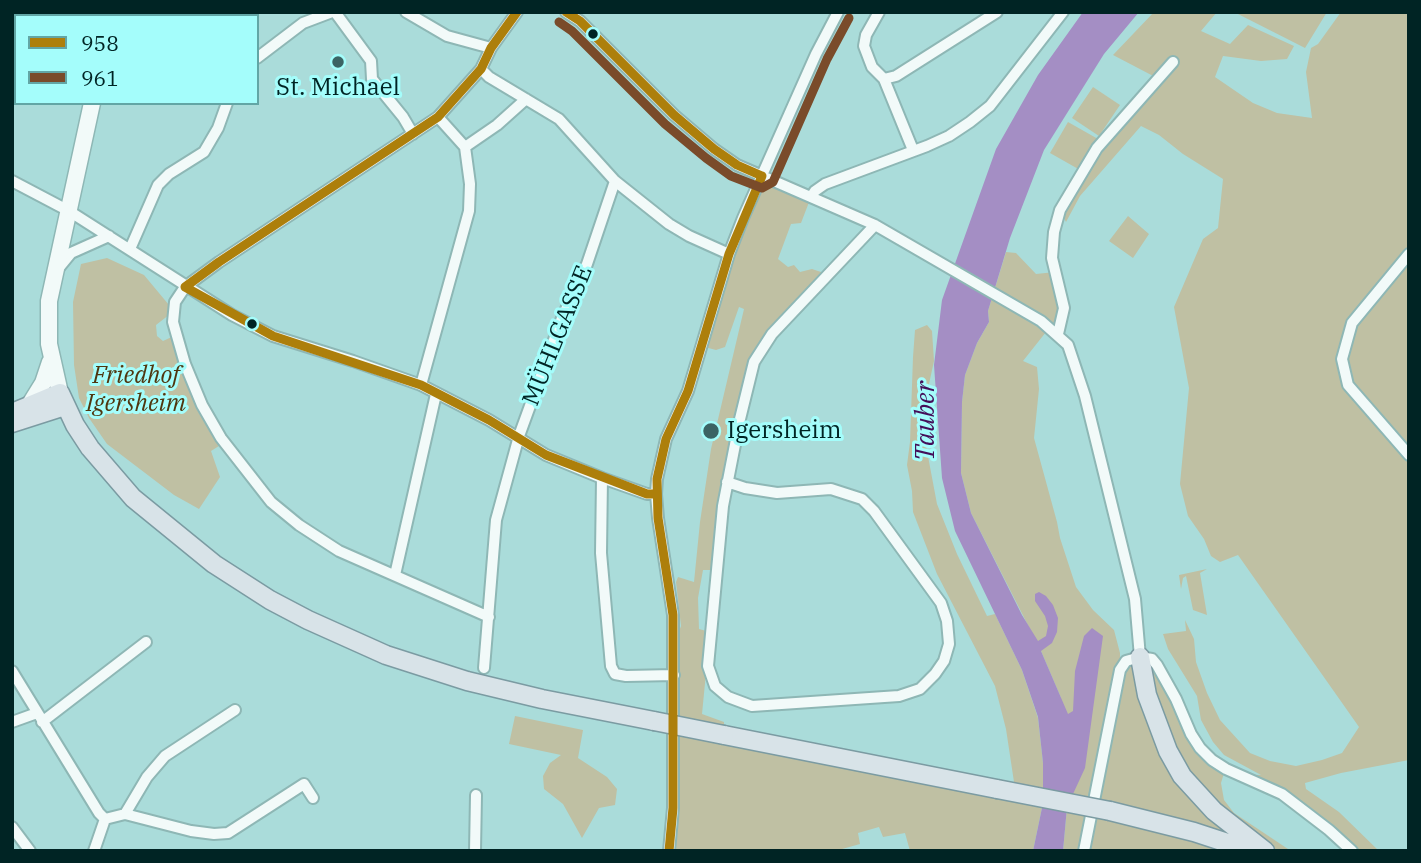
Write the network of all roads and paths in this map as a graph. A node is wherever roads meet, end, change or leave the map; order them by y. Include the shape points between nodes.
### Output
1 (294, 12) edge
2 (334, 12) edge
3 (406, 12) edge
4 (517, 12) edge
5 (566, 12) edge
6 (838, 12) edge
7 (879, 12) edge
8 (997, 12) edge
9 (1063, 12) edge
10 (303, 23) junction
11 (491, 48) junction
12 (259, 56) edge
13 (1173, 62) dead end
14 (481, 69) junction
15 (884, 79) junction
16 (526, 99) junction
17 (92, 105) edge
18 (227, 105) edge
19 (438, 117) junction
20 (413, 134) junction
21 (465, 147) junction
22 (913, 150) junction
23 (762, 176) junction
24 (12, 181) edge
25 (615, 181) junction
26 (811, 197) junction
27 (69, 211) junction
28 (874, 225) junction
29 (109, 236) junction
30 (130, 248) junction
31 (729, 254) junction
32 (1409, 254) edge
33 (52, 276) junction
34 (185, 287) junction
35 (1058, 334) junction
36 (51, 359) junction
37 (421, 386) junction
38 (436, 394) junction
39 (63, 400) junction
40 (30, 404) junction
41 (12, 413) edge
42 (12, 423) edge
43 (519, 436) junction
44 (1409, 455) edge
45 (601, 478) junction
46 (727, 482) junction
47 (656, 494) junction
48 (395, 575) junction
49 (489, 617) junction
50 (146, 642) dead end
51 (1139, 657) junction
52 (484, 668) dead end
53 (12, 671) edge
54 (674, 675) junction
55 (235, 710) dead end
56 (39, 718) junction
57 (12, 722) edge
58 (477, 795) dead end
59 (313, 797) dead end
60 (125, 814) junction
61 (105, 819) junction
62 (12, 827) edge
63 (30, 851) edge
64 (94, 851) edge
65 (475, 851) edge
66 (669, 851) edge
67 (1084, 851) edge
68 (1252, 851) edge
69 (1265, 851) edge
70 (1352, 851) edge

1 - 10 street
2 - 10 street
2 - 20 street via 372,61 372,79
3 - 11 street via 447,36
4 - 11 street
5 - 23 street via 714,149
6 - 23 street
7 - 15 street via 864,46 872,67
8 - 15 street via 896,76
9 - 22 street via 990,106 949,136
10 - 12 street
11 - 14 street
13 - 35 street via 1097,148 1060,210 1052,258 1064,307
14 - 16 street
14 - 19 street
15 - 22 street
16 - 21 street
16 - 25 street via 559,118
17 - 27 main road
18 - 30 street via 204,152 158,185
19 - 20 street
19 - 21 street
20 - 34 street
21 - 37 street via 469,211
22 - 26 street via 829,181
23 - 26 street
23 - 31 street
24 - 27 street
25 - 31 street via 669,224
25 - 43 street, MÜHLGASSE
26 - 28 street
27 - 29 street
27 - 33 main road
28 - 35 street
28 - 46 street via 761,348 749,379
29 - 30 street
29 - 33 street via 71,253
30 - 34 street
31 - 47 street via 688,391 666,439
32 - 44 street via 1352,323 1342,359 1348,385
33 - 36 main road
34 - 37 street via 273,336
34 - 48 street via 175,302 173,322 185,364 202,405 239,463 271,502 299,525 339,551
35 - 51 street via 1074,359 1107,480 1135,599
36 - 39 main road
36 - 40 main road
37 - 38 street
38 - 43 street
38 - 48 street
39 - 40 main road
39 - 42 main road
39 - 68 main road, bridge via 109,472 183,541 270,600 396,658 490,688 1110,811
40 - 41 main road
43 - 45 street via 547,455
43 - 49 street, MÜHLGASSE via 496,520
45 - 47 street
45 - 54 street via 601,553 611,666 615,674 626,676
46 - 46 street via 708,654 715,685 728,697 752,706 899,696 920,689 935,674 949,644 941,603 862,499 831,489 778,493
47 - 54 street via 673,615
48 - 49 street
49 - 52 street, MÜHLGASSE
50 - 56 street
51 - 67 street via 1126,661 1120,670
51 - 69 main road via 1147,695 1182,776 1214,811
51 - 70 street via 1157,665 1191,734 1212,760 1282,794
53 - 56 street
54 - 66 street
55 - 60 street via 165,756
56 - 57 street
56 - 61 street
58 - 65 street
59 - 60 street via 304,783 228,833 191,831
60 - 61 street
61 - 64 street
62 - 63 street

